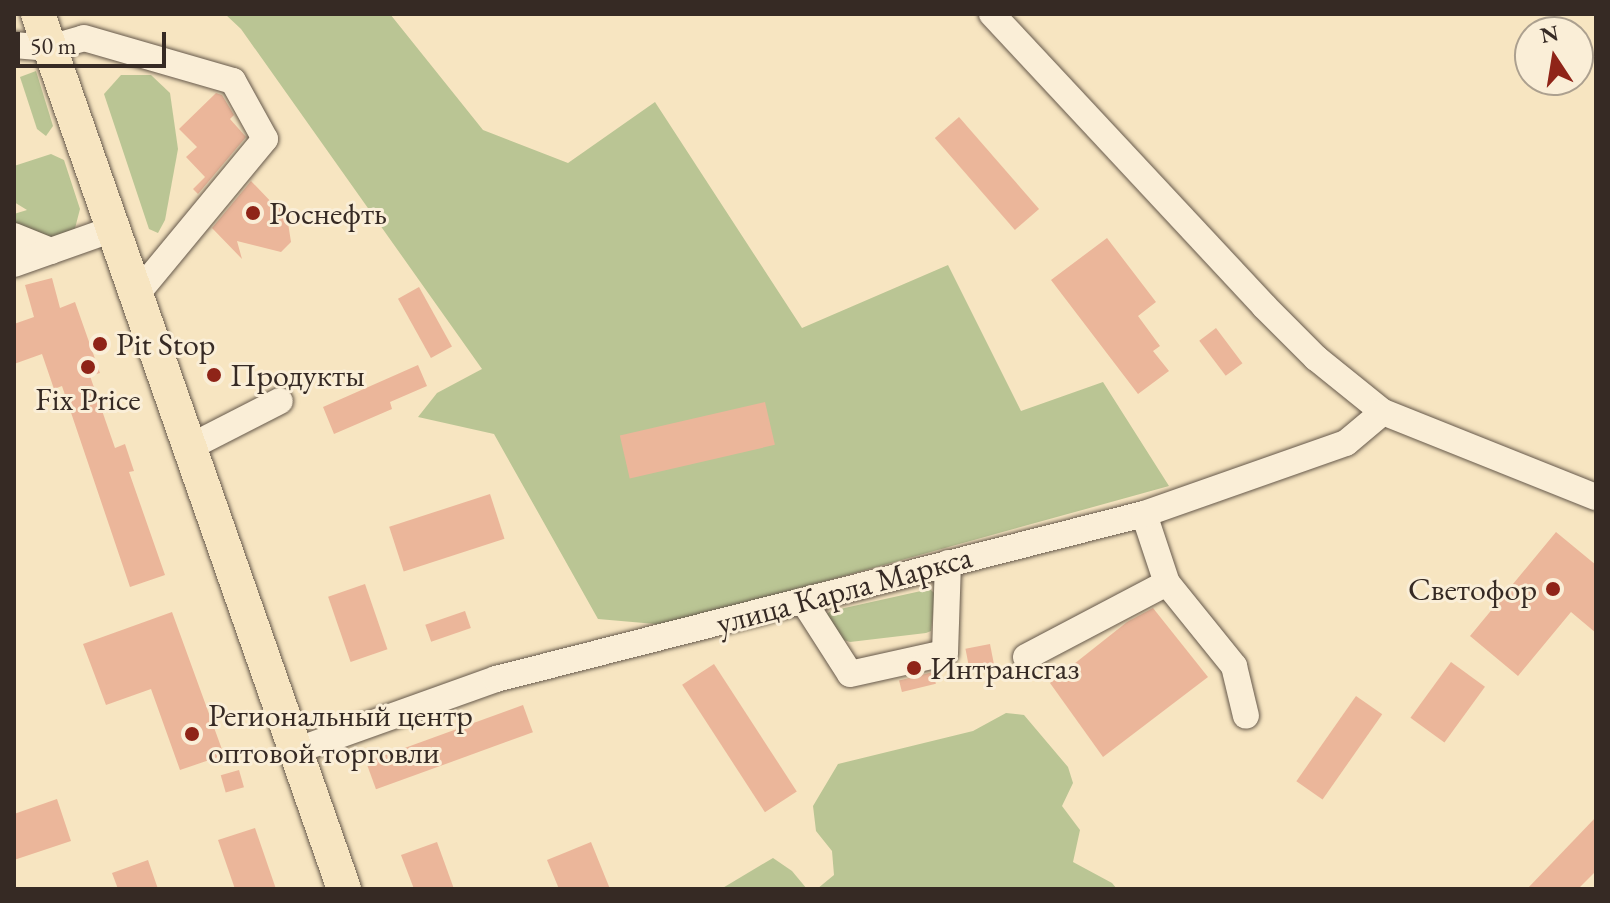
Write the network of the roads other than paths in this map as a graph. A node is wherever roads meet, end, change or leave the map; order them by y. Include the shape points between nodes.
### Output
1 (992, 14) edge
2 (43, 25) edge
3 (14, 45) edge
4 (113, 229) junction
5 (14, 236) edge
6 (51, 251) junction
7 (14, 264) edge
8 (135, 296) junction
9 (280, 401) dead end
10 (1383, 412) junction
11 (188, 448) junction
12 (1596, 497) edge
13 (1144, 514) junction
14 (948, 563) junction
15 (1167, 583) junction
16 (804, 602) junction
17 (1026, 657) dead end
18 (1246, 716) dead end
19 (295, 751) junction
20 (344, 889) edge

1 - 10 street via 1264,306 1316,358
2 - 3 street
2 - 4 main road
2 - 8 street via 233,81 265,139
4 - 6 street
4 - 8 main road
5 - 6 street
6 - 7 street
8 - 11 main road
9 - 11 street
10 - 12 street
10 - 13 street, улица Карла Маркса via 1346,443
11 - 19 main road
13 - 14 street, улица Карла Маркса
13 - 15 street
14 - 16 street, улица Карла Маркса
14 - 16 street via 945,653 850,674
15 - 17 street
15 - 18 street via 1234,666
16 - 19 street, улица Карла Маркса via 496,679
19 - 20 main road

